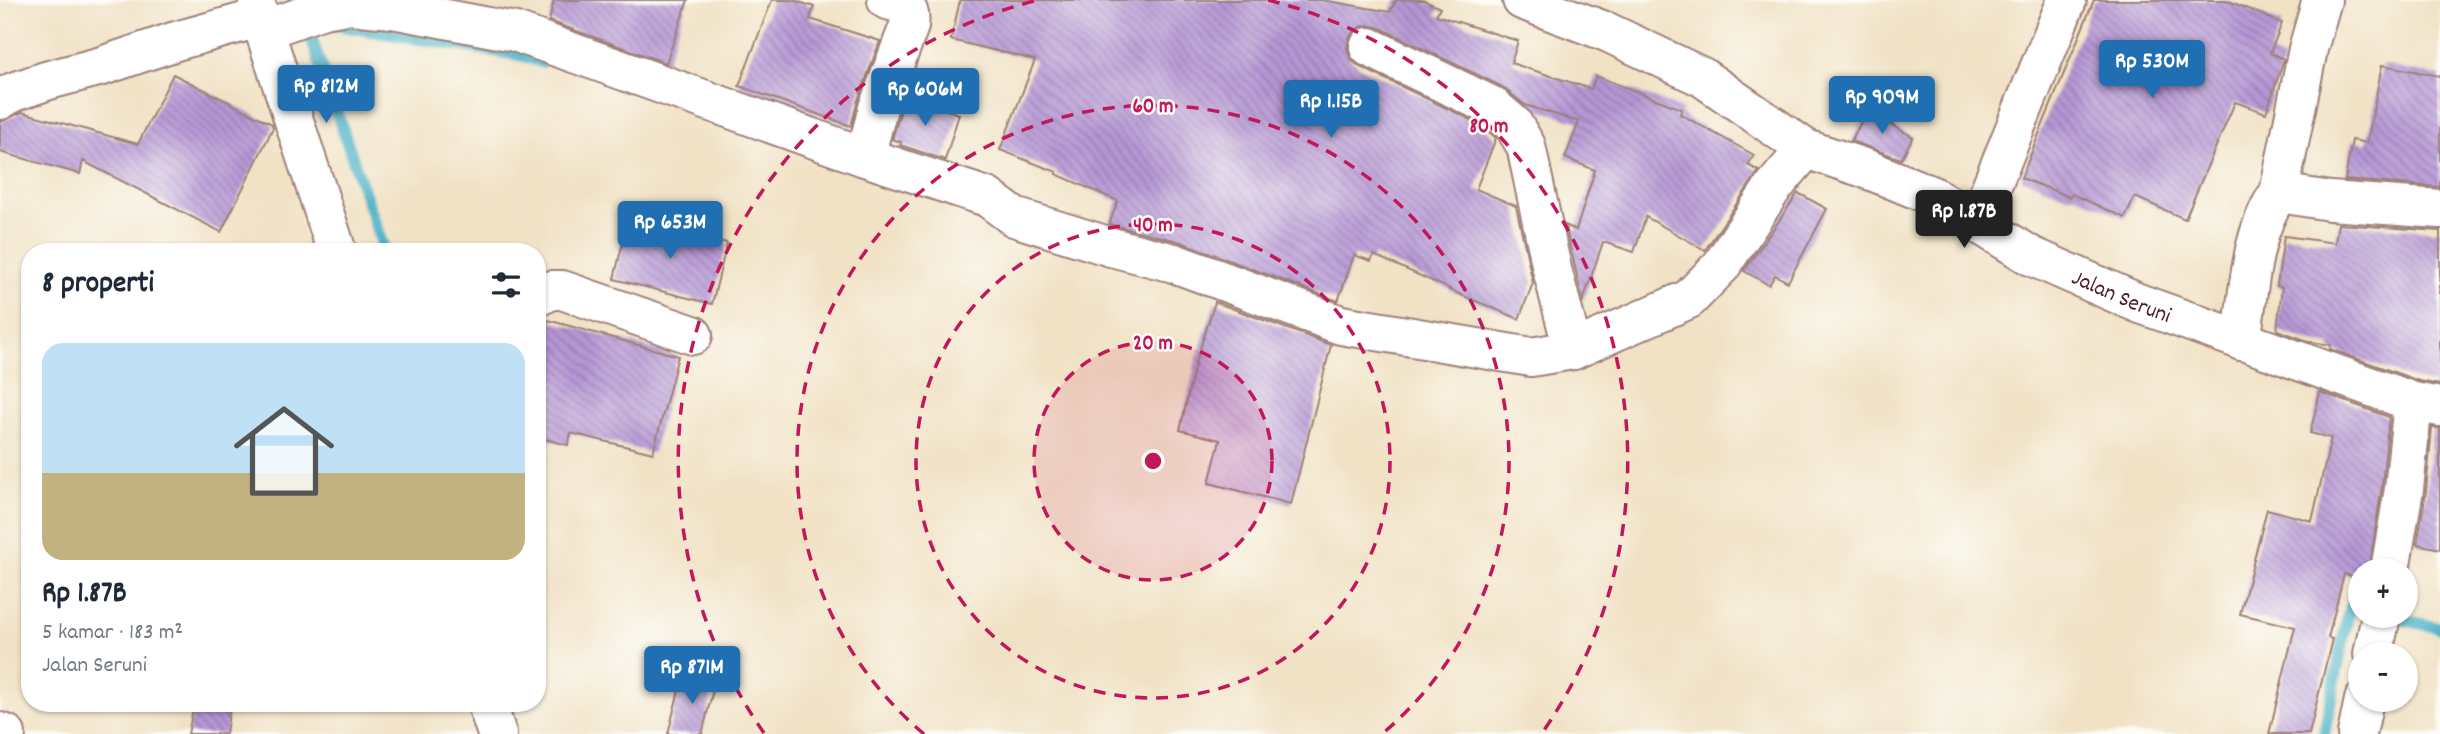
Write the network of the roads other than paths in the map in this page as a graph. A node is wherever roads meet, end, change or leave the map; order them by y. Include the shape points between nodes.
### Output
1 (887, 0) edge
2 (1522, 0) edge
3 (2067, 0) edge
4 (2322, 0) edge
5 (259, 16) edge
6 (1369, 47) dead end
7 (0, 100) edge
8 (1806, 149) junction
9 (865, 157) junction
10 (2279, 193) junction
11 (2440, 209) edge
12 (1977, 222) junction
13 (334, 243) edge
14 (546, 293) edge
15 (693, 335) dead end
16 (2241, 341) junction
17 (1573, 350) junction
18 (2426, 405) edge
19 (2392, 558) edge
20 (490, 712) edge
21 (2362, 712) edge
22 (0, 732) edge
23 (6, 734) edge
24 (497, 734) edge
25 (2357, 734) edge

1 - 9 street via 904,4 911,16
2 - 8 street, Jalan Seruni via 1702,76
3 - 12 street
4 - 10 street
5 - 7 street via 37,84
5 - 9 street via 347,5 515,32
5 - 13 street
6 - 17 street via 1492,106 1513,124 1526,146
8 - 12 street, Jalan Seruni via 1935,197
8 - 17 street via 1772,189 1721,266 1689,299
9 - 17 street via 987,197 1014,217 1174,263 1341,325 1531,357
10 - 11 street
10 - 16 street via 2260,229
12 - 16 street, Jalan Seruni via 2031,256
14 - 15 street via 562,289
16 - 18 street, Jalan Seruni
18 - 19 street
20 - 24 street
21 - 25 street
22 - 23 street

